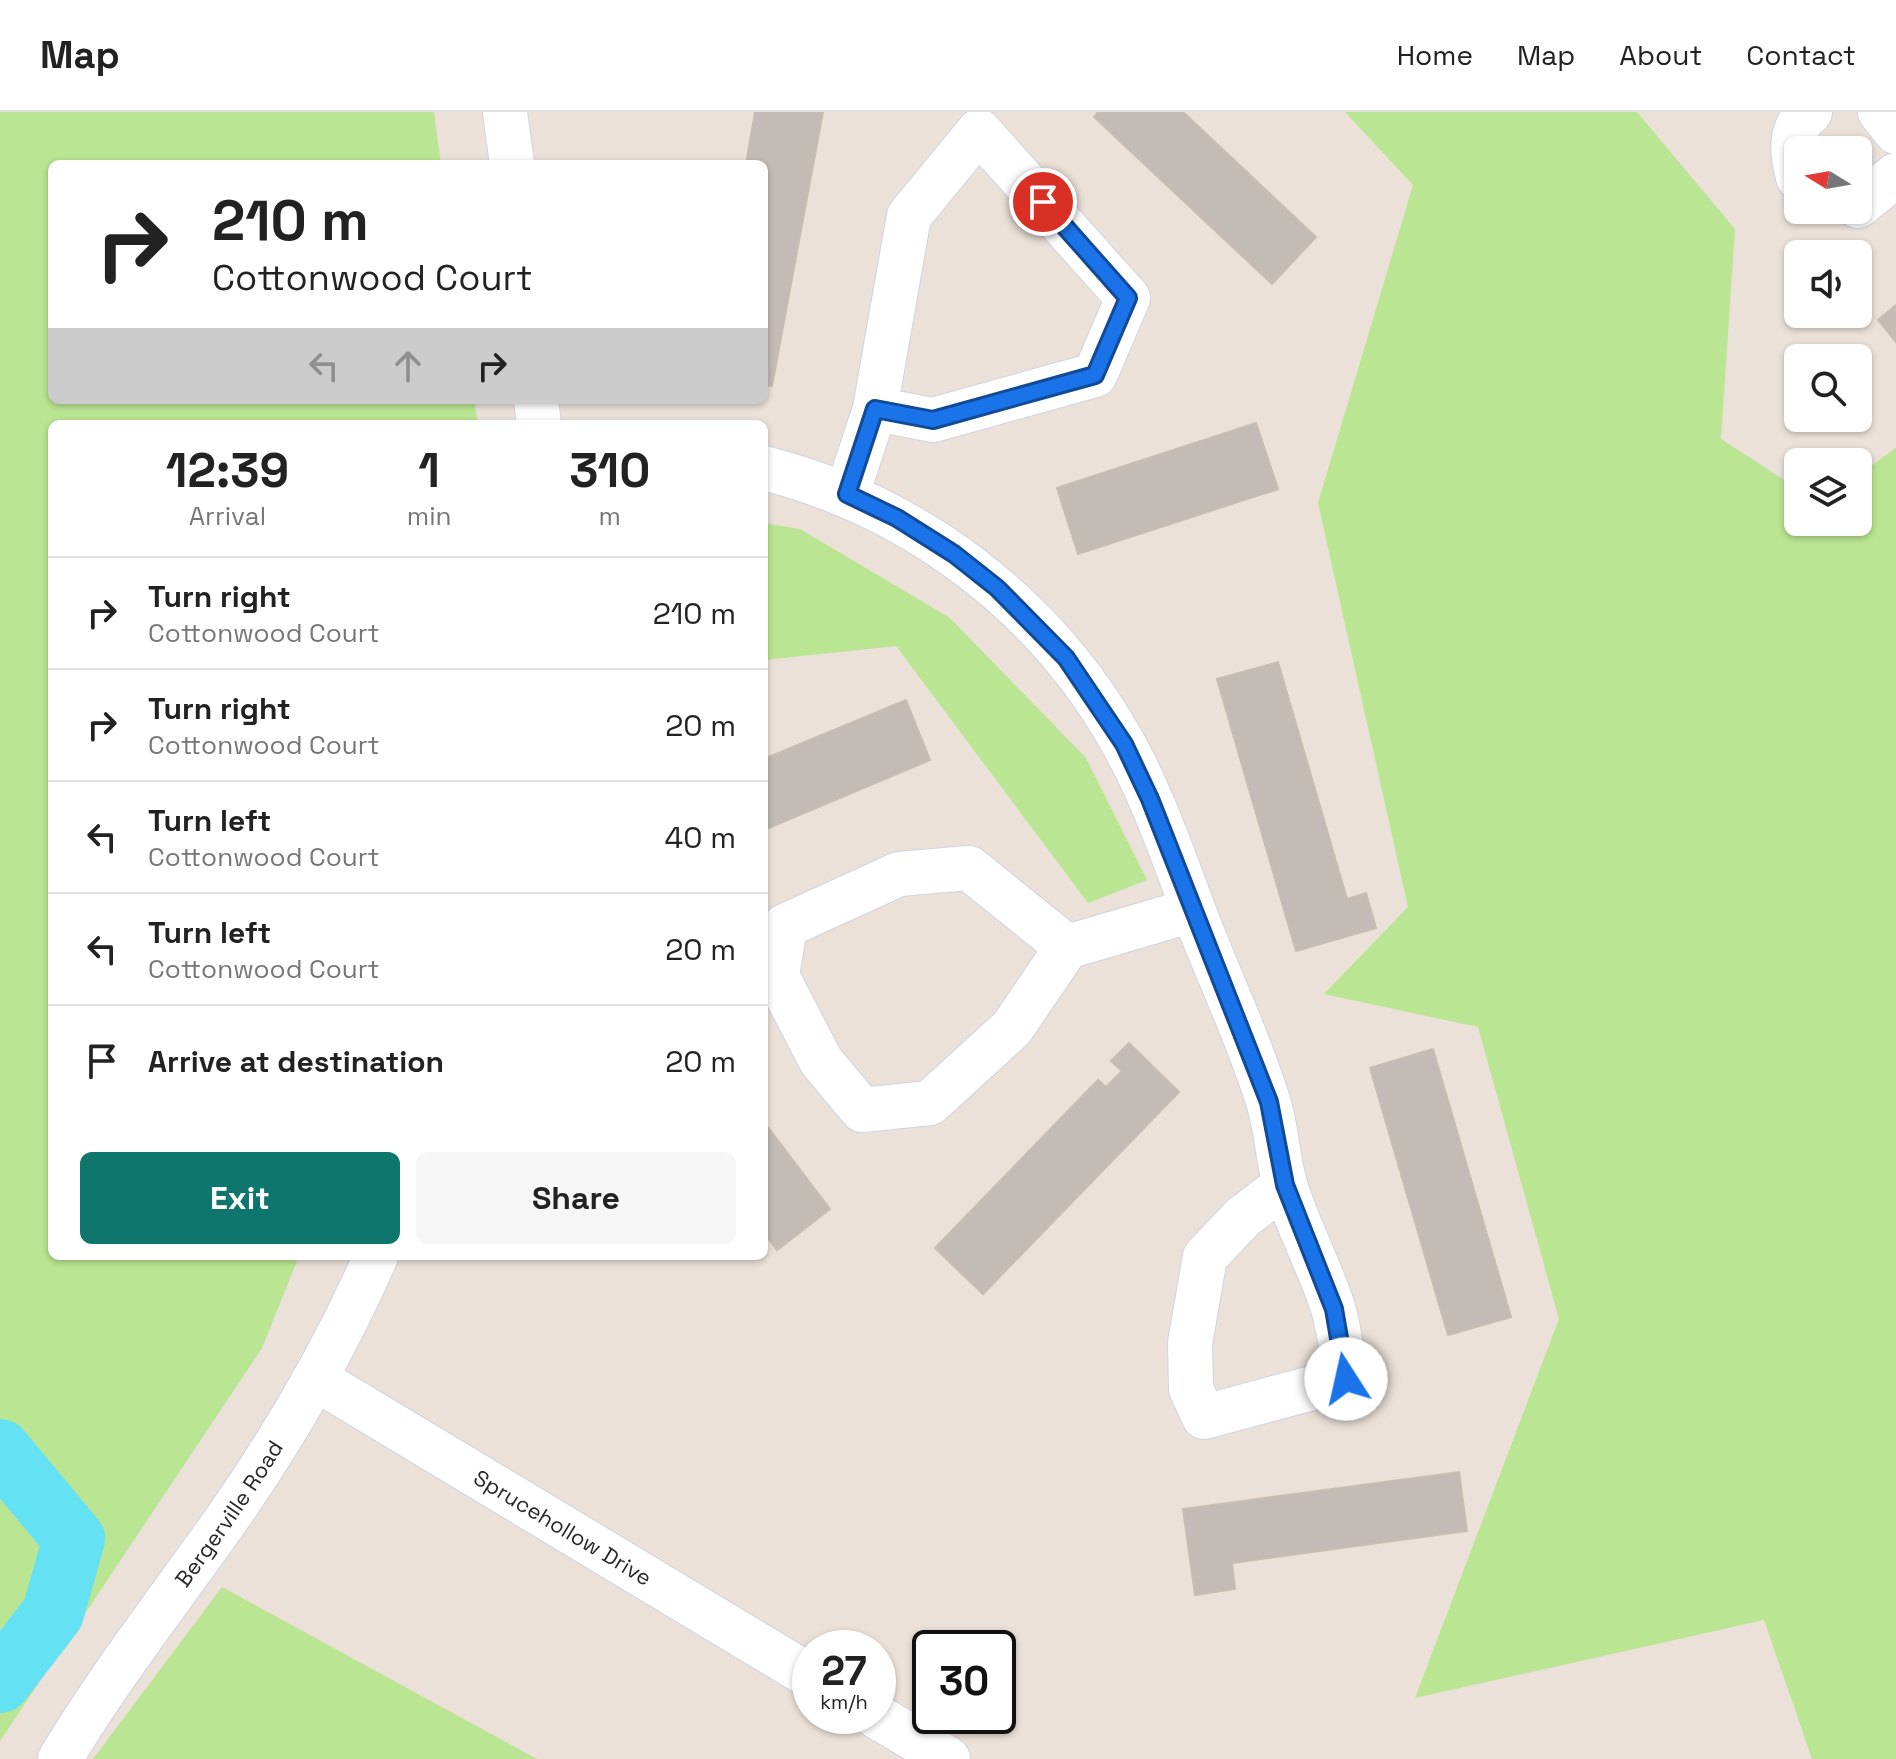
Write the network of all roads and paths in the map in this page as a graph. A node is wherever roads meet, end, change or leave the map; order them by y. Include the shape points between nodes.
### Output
1 (505, 112) edge
2 (1810, 112) edge
3 (1880, 112) edge
4 (968, 121) edge
5 (1896, 132) edge
6 (1794, 136) edge
7 (511, 160) edge
8 (1896, 175) edge
9 (1872, 195) edge
10 (875, 409) junction
11 (768, 469) edge
12 (847, 494) junction
13 (1193, 910) junction
14 (1067, 947) junction
15 (1285, 1185) junction
16 (374, 1260) edge
17 (316, 1379) junction
18 (792, 1665) edge
19 (896, 1728) edge
20 (60, 1759) edge
21 (948, 1759) edge

1 - 7 street
2 - 6 street
3 - 5 street
4 - 10 street via 909,216
4 - 10 street via 1128,298 1095,375 933,420
8 - 9 street
10 - 12 street
11 - 12 street
12 - 13 street via 954,554 997,588 1066,658 1124,744
13 - 14 street
13 - 15 street via 1269,1102
14 - 14 street via 969,868 899,874 785,926 777,976 821,1061 862,1110 930,1103 1012,1028
15 - 15 street via 1334,1309 1346,1379 1204,1417 1191,1389 1190,1343 1205,1257 1243,1217
16 - 17 street, Bergerville Road
17 - 18 street, Sprucehollow Drive
17 - 20 street, Bergerville Road via 229,1516
19 - 21 street

